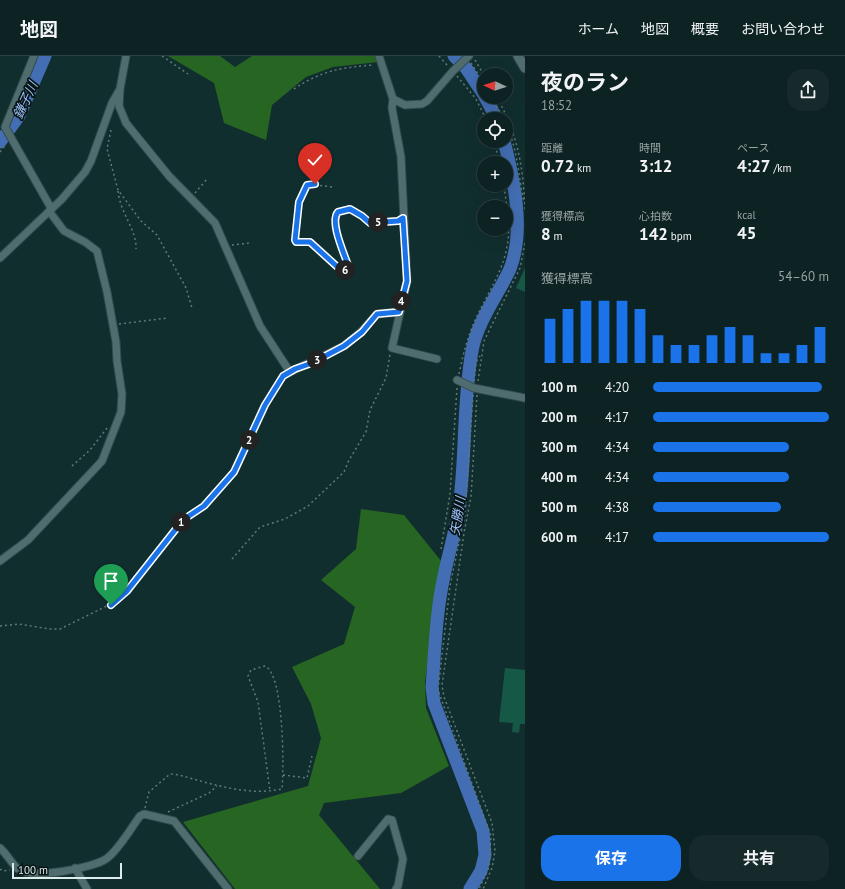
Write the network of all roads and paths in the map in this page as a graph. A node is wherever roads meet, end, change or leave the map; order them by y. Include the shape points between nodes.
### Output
1 (34, 56) edge
2 (126, 56) edge
3 (162, 56) edge
4 (378, 56) edge
5 (439, 56) edge
6 (518, 56) edge
7 (468, 57) edge
8 (382, 65) junction
9 (478, 68) edge
10 (525, 68) edge
11 (454, 70) junction
12 (477, 72) edge
13 (188, 74) dead end
14 (120, 89) junction
15 (294, 89) dead end
16 (393, 99) junction
17 (500, 104) edge
18 (482, 112) edge
19 (112, 124) dead end
20 (11, 140) junction
21 (513, 145) edge
22 (0, 152) edge
23 (207, 179) dead end
24 (332, 187) dead end
25 (118, 191) junction
26 (505, 192) edge
27 (190, 198) junction
28 (525, 208) edge
29 (50, 210) junction
30 (403, 218) junction
31 (250, 243) dead end
32 (525, 243) edge
33 (224, 246) junction
34 (136, 249) dead end
35 (0, 258) edge
36 (192, 308) dead end
37 (399, 312) junction
38 (167, 318) dead end
39 (112, 324) junction
40 (392, 348) junction
41 (481, 355) junction
42 (437, 359) dead end
43 (290, 372) junction
44 (457, 380) junction
45 (474, 388) junction
46 (525, 398) edge
47 (108, 427) dead end
48 (72, 466) dead end
49 (441, 549) dead end
50 (232, 559) dead end
51 (0, 561) edge
52 (0, 626) edge
53 (312, 756) dead end
54 (283, 775) junction
55 (217, 786) junction
56 (270, 791) junction
57 (143, 814) junction
58 (158, 816) junction
59 (0, 848) edge
60 (358, 856) dead end
61 (76, 868) junction
62 (87, 889) edge
63 (228, 889) edge
64 (396, 889) edge
65 (479, 889) edge
66 (483, 889) edge

1 - 20 street via 5,127
2 - 14 street
3 - 13 path
4 - 8 street
5 - 11 path
6 - 10 street
7 - 9 path
7 - 11 street
7 - 12 path
8 - 15 path via 342,69 318,75
8 - 16 street
11 - 16 street via 422,104 405,105
11 - 18 path
14 - 27 street via 119,106 126,123
14 - 29 street via 112,103 91,161 66,194
16 - 30 street via 392,108 401,157
17 - 28 path via 519,152
19 - 25 path via 108,149
20 - 22 path
20 - 29 street
21 - 28 path
23 - 27 path
24 - 30 path via 309,184 305,188 297,208 295,240 310,242 343,272 349,268 335,226 334,218 338,212 350,209 370,223 398,221
25 - 34 path via 122,210 135,237
25 - 36 path via 141,221 156,235 186,288
26 - 44 path via 509,221 505,256 469,334
27 - 33 street via 215,223
29 - 35 street
29 - 39 street via 64,231 97,251
30 - 37 street via 407,281
31 - 33 path
32 - 41 path via 520,268 490,325
33 - 43 street via 260,326
37 - 40 street
37 - 43 street via 377,314 362,332 344,346
38 - 39 path
39 - 51 street via 120,377 121,412 102,461 28,540
40 - 42 street
40 - 50 path via 386,378 370,410 366,432 344,472 308,506 285,519 260,527
41 - 45 path
41 - 45 path via 476,362
43 - 52 path via 283,376 275,388 234,472 204,506 183,520 119,600 60,629 19,624
44 - 45 street
44 - 49 path via 450,494
45 - 46 street
45 - 65 path via 466,508 450,586 438,690 491,836 489,867
45 - 66 path via 471,497 442,685 444,697 493,829 495,851 492,868
47 - 48 path via 90,450
53 - 54 path via 307,778
54 - 56 path via 282,789
54 - 56 path via 284,748 280,706 270,671 264,666 251,670 248,676 258,702
55 - 56 path via 246,791
55 - 57 path via 170,774 149,792
55 - 58 path via 205,795
57 - 58 street
57 - 61 street via 107,859 98,864
58 - 63 street via 174,820
59 - 61 street via 18,870 28,873 38,874
60 - 64 street via 388,819 392,820 403,859
61 - 62 street

